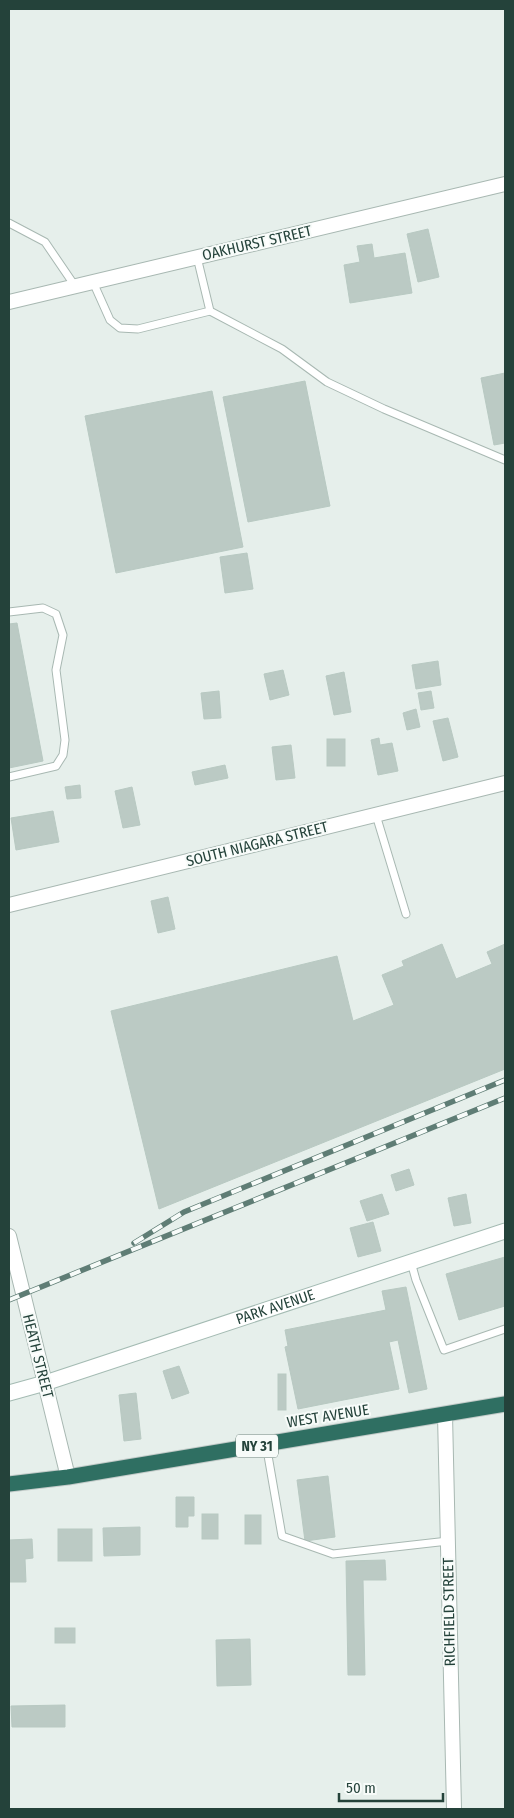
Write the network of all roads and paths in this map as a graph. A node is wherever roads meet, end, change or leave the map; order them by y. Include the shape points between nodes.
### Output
1 (505, 184) edge
2 (9, 223) edge
3 (197, 257) junction
4 (93, 282) junction
5 (75, 286) junction
6 (9, 302) edge
7 (210, 311) junction
8 (505, 460) edge
9 (9, 612) edge
10 (9, 777) edge
11 (505, 783) edge
12 (376, 815) junction
13 (9, 905) edge
14 (406, 914) dead end
15 (505, 1231) edge
16 (9, 1236) edge
17 (410, 1262) junction
18 (505, 1329) edge
19 (45, 1383) junction
20 (9, 1393) edge
21 (9, 1398) edge
22 (505, 1404) edge
23 (445, 1415) junction
24 (266, 1444) junction
25 (68, 1477) junction
26 (9, 1484) edge
27 (448, 1541) junction
28 (454, 1809) edge

1 - 3 street, OAKHURST STREET
2 - 5 lane via 45,242
3 - 4 street, OAKHURST STREET
3 - 7 lane
4 - 5 street, OAKHURST STREET
4 - 7 lane via 110,320 120,328 138,329
5 - 6 street, OAKHURST STREET
7 - 8 lane via 282,349 327,382
9 - 10 lane via 43,608 56,614 63,635 56,670 65,740 64,755 56,766
11 - 12 street, SOUTH NIAGARA STREET
12 - 13 street, SOUTH NIAGARA STREET
12 - 14 lane
15 - 17 main road, PARK AVENUE
16 - 19 street, HEATH STREET
17 - 18 lane via 444,1350
17 - 19 main road, PARK AVENUE
19 - 20 main road, PARK AVENUE
19 - 21 main road, PARK AVENUE
19 - 25 street, HEATH STREET
22 - 23 highway, WEST AVENUE / NY 31
23 - 24 highway, WEST AVENUE / NY 31
23 - 27 street, RICHFIELD STREET
24 - 25 highway, WEST AVENUE / NY 31
24 - 27 lane via 282,1536 333,1554
25 - 26 highway, WEST AVENUE / NY 31
27 - 28 street, RICHFIELD STREET

